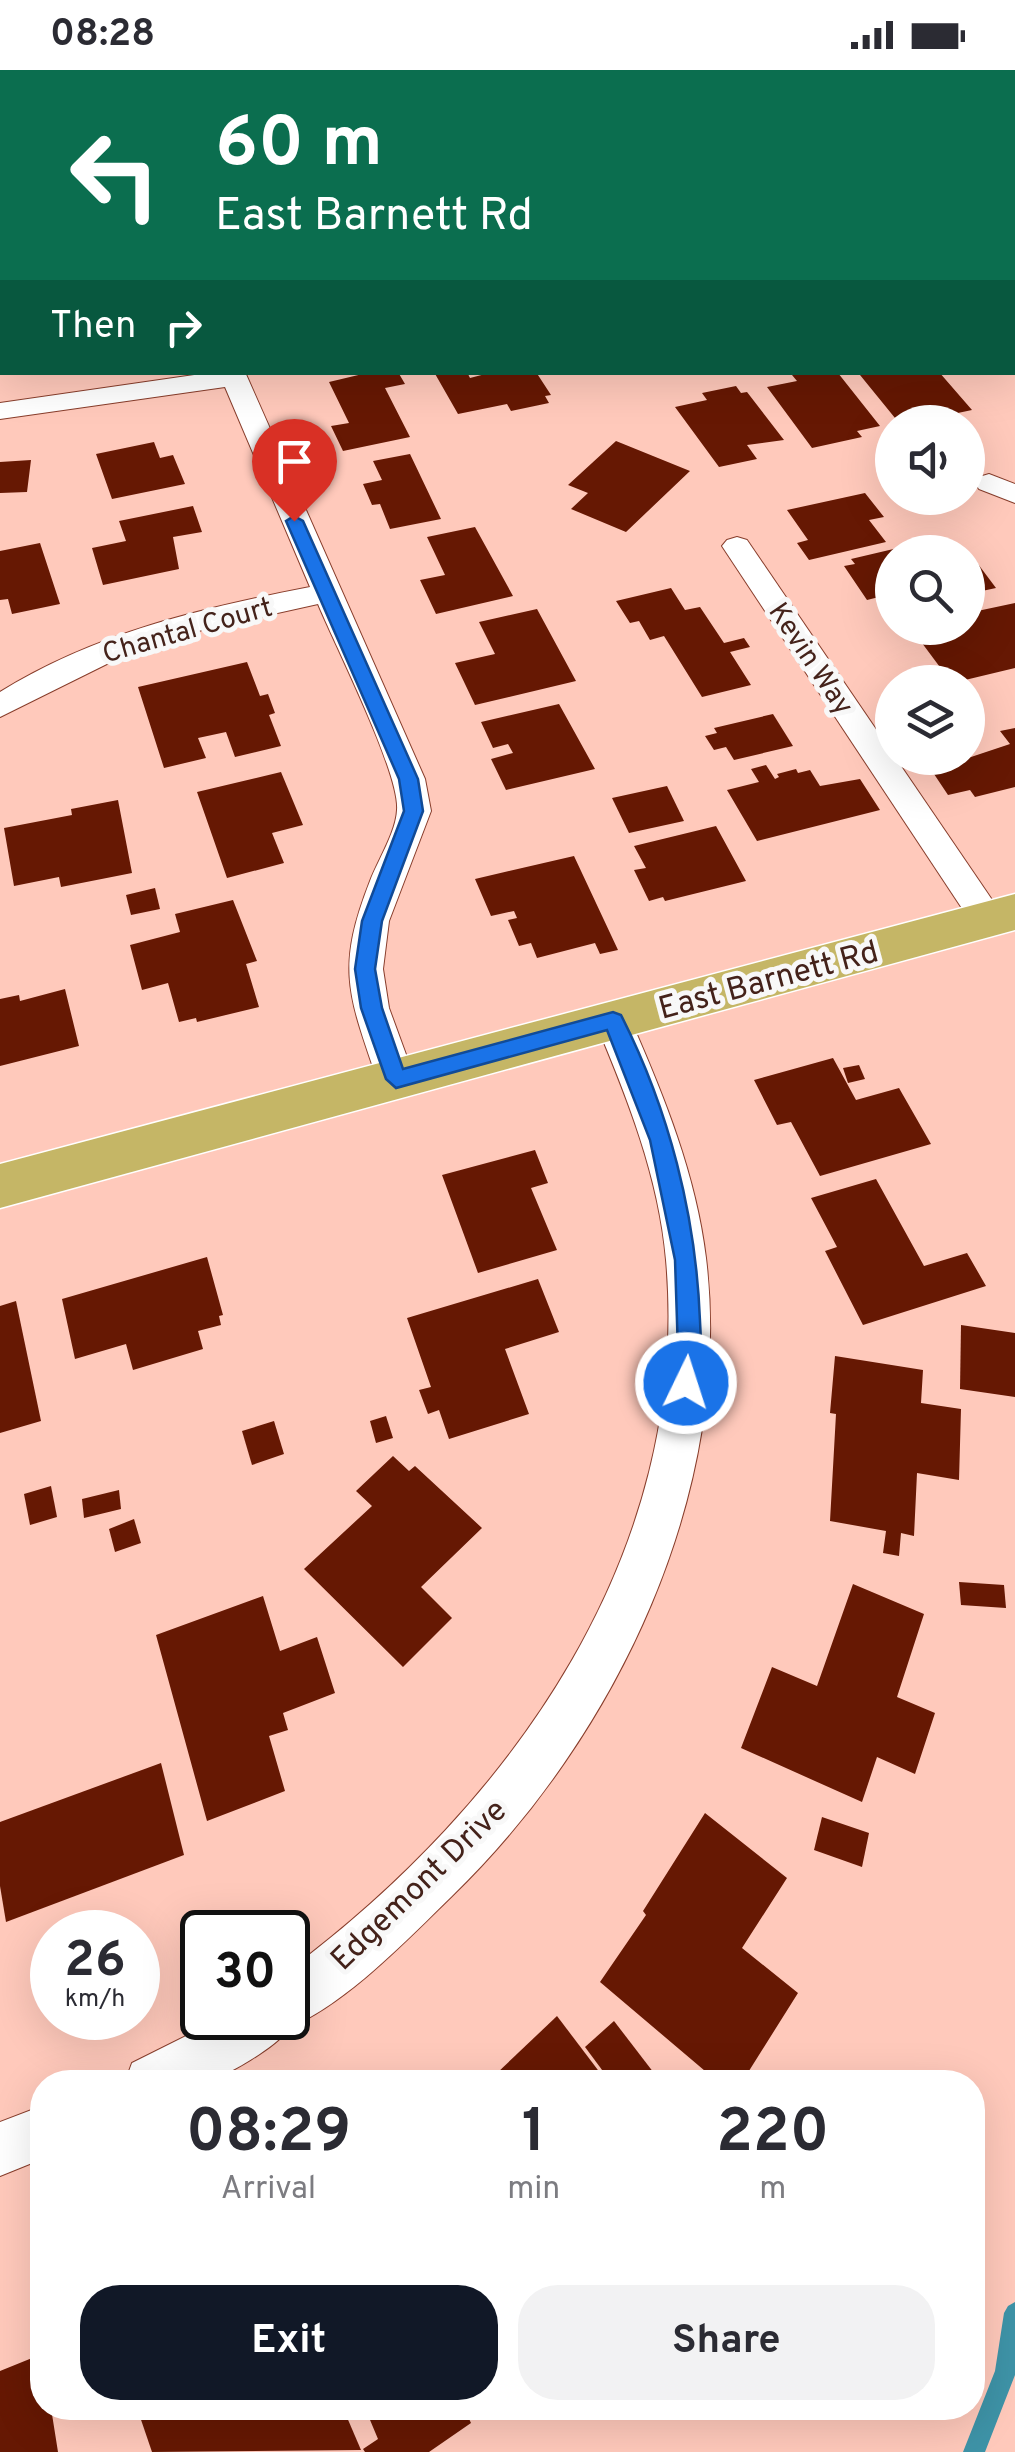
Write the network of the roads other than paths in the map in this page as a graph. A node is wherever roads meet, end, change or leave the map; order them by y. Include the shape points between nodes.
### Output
1 (232, 375) edge
2 (0, 411) edge
3 (737, 546) dead end
4 (326, 593) junction
5 (0, 706) edge
6 (1001, 916) edge
7 (613, 1020) junction
8 (396, 1079) junction
9 (0, 1186) edge
10 (310, 1986) edge
11 (233, 2040) edge
12 (174, 2070) edge
13 (30, 2138) edge
14 (0, 2149) edge

1 - 2 street
1 - 4 street
3 - 6 street, Kevin Way
4 - 5 street, Chantal Court via 130,639
4 - 8 street via 408,779 414,811 372,921 365,969
6 - 7 main road, East Barnett Rd
7 - 8 main road, East Barnett Rd
7 - 10 street, Edgemont Drive via 661,1140 686,1260 688,1370 678,1444 652,1540 606,1646 552,1740 484,1827
8 - 9 main road, East Barnett Rd
11 - 12 street
13 - 14 street

